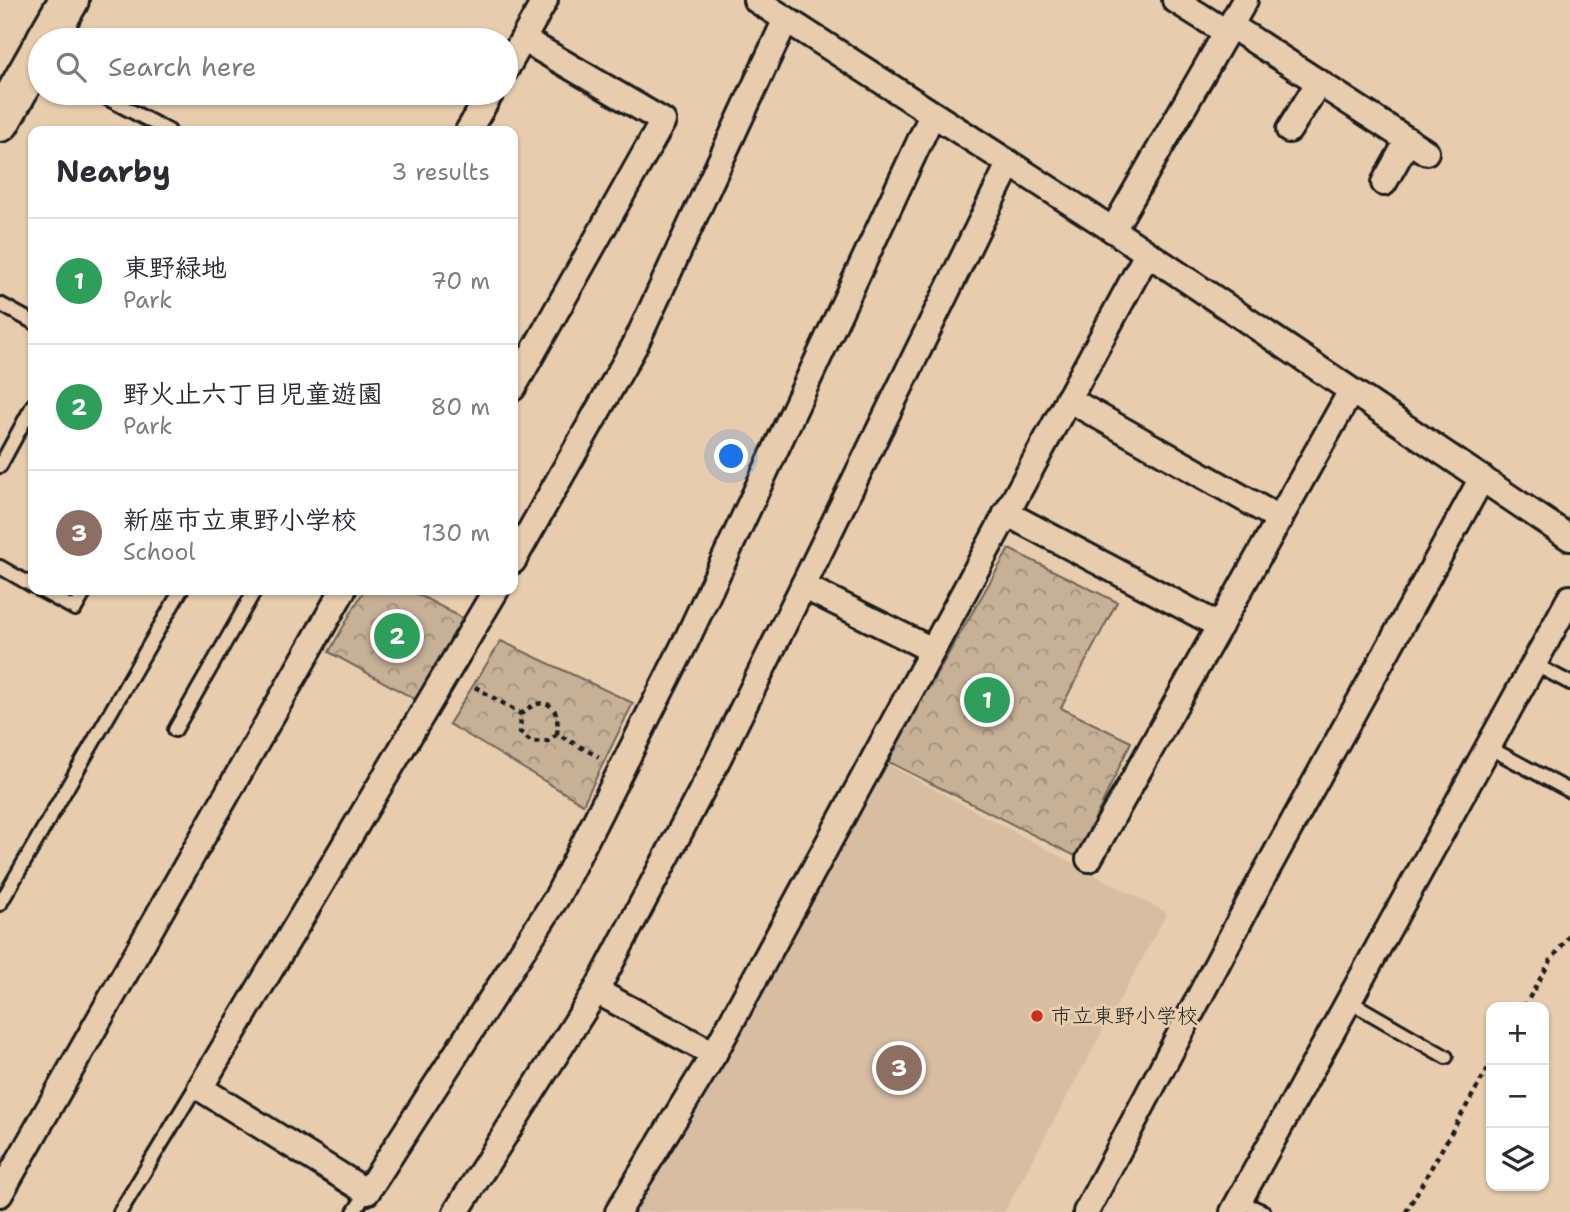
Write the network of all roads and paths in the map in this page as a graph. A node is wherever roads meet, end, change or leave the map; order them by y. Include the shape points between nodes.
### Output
1 (69, 0) edge
2 (545, 0) edge
3 (756, 0) edge
4 (1175, 0) edge
5 (1245, 0) edge
6 (786, 19) junction
7 (54, 28) edge
8 (1228, 28) junction
9 (523, 39) junction
10 (518, 48) edge
11 (28, 74) edge
12 (1320, 82) junction
13 (120, 105) edge
14 (484, 105) edge
15 (932, 115) junction
16 (0, 122) edge
17 (160, 126) edge
18 (471, 126) edge
19 (1289, 130) dead end
20 (1009, 164) junction
21 (1384, 183) dead end
22 (1113, 230) junction
23 (1147, 254) junction
24 (0, 304) edge
25 (28, 319) edge
26 (518, 379) edge
27 (1352, 391) junction
28 (1068, 399) junction
29 (28, 414) edge
30 (0, 466) edge
31 (1482, 478) junction
32 (1006, 513) junction
33 (1280, 519) junction
34 (1570, 538) edge
35 (518, 552) edge
36 (0, 567) edge
37 (28, 583) edge
38 (803, 586) junction
39 (49, 595) edge
40 (83, 595) edge
41 (178, 595) edge
42 (252, 595) edge
43 (341, 595) edge
44 (493, 595) edge
45 (1570, 598) edge
46 (1220, 626) junction
47 (932, 650) junction
48 (1534, 664) junction
49 (1570, 683) edge
50 (475, 687) dead end
51 (521, 714) junction
52 (175, 730) dead end
53 (557, 734) junction
54 (1488, 747) junction
55 (620, 771) junction
56 (1570, 791) edge
57 (1089, 859) dead end
58 (0, 904) edge
59 (1570, 935) edge
60 (596, 990) junction
61 (1349, 1000) junction
62 (1527, 1002) edge
63 (713, 1054) junction
64 (1446, 1057) dead end
65 (1490, 1065) edge
66 (200, 1088) junction
67 (0, 1194) edge
68 (360, 1202) edge
69 (1236, 1206) edge
70 (120, 1212) edge
71 (456, 1212) edge
72 (618, 1212) edge
73 (1086, 1212) edge
74 (1264, 1212) edge
75 (1406, 1212) edge

1 - 7 main road
2 - 9 street
3 - 6 street
4 - 8 street
5 - 8 street
6 - 15 street
6 - 35 street via 635,345
8 - 12 street
8 - 22 street
9 - 10 street
9 - 26 street via 663,121
11 - 16 main road
12 - 19 street
12 - 21 street via 1417,146
13 - 17 lane
14 - 18 street
15 - 20 street
15 - 55 street via 768,470
20 - 22 street
20 - 38 street
22 - 23 street
23 - 27 street
23 - 28 street
24 - 25 lane
27 - 31 street
27 - 33 street
28 - 32 street
28 - 33 street
29 - 30 lane
31 - 34 street
31 - 73 street
32 - 46 street
32 - 47 street
33 - 46 street
36 - 37 lane
38 - 47 street
38 - 60 street
39 - 40 lane via 75,610
41 - 58 lane
42 - 52 lane
43 - 67 street
44 - 66 street
45 - 48 street
46 - 57 street
47 - 63 street
48 - 49 lane
48 - 54 street
50 - 51 path
51 - 53 path via 520,732 531,742 548,741
51 - 53 path via 531,705 551,705
53 - 55 path
54 - 56 lane
54 - 61 street
55 - 68 street via 558,897
59 - 62 path
60 - 63 street
60 - 71 street
61 - 64 lane
61 - 69 street
63 - 72 street
65 - 75 path
66 - 68 street
66 - 70 lane via 192,1093
69 - 74 lane

